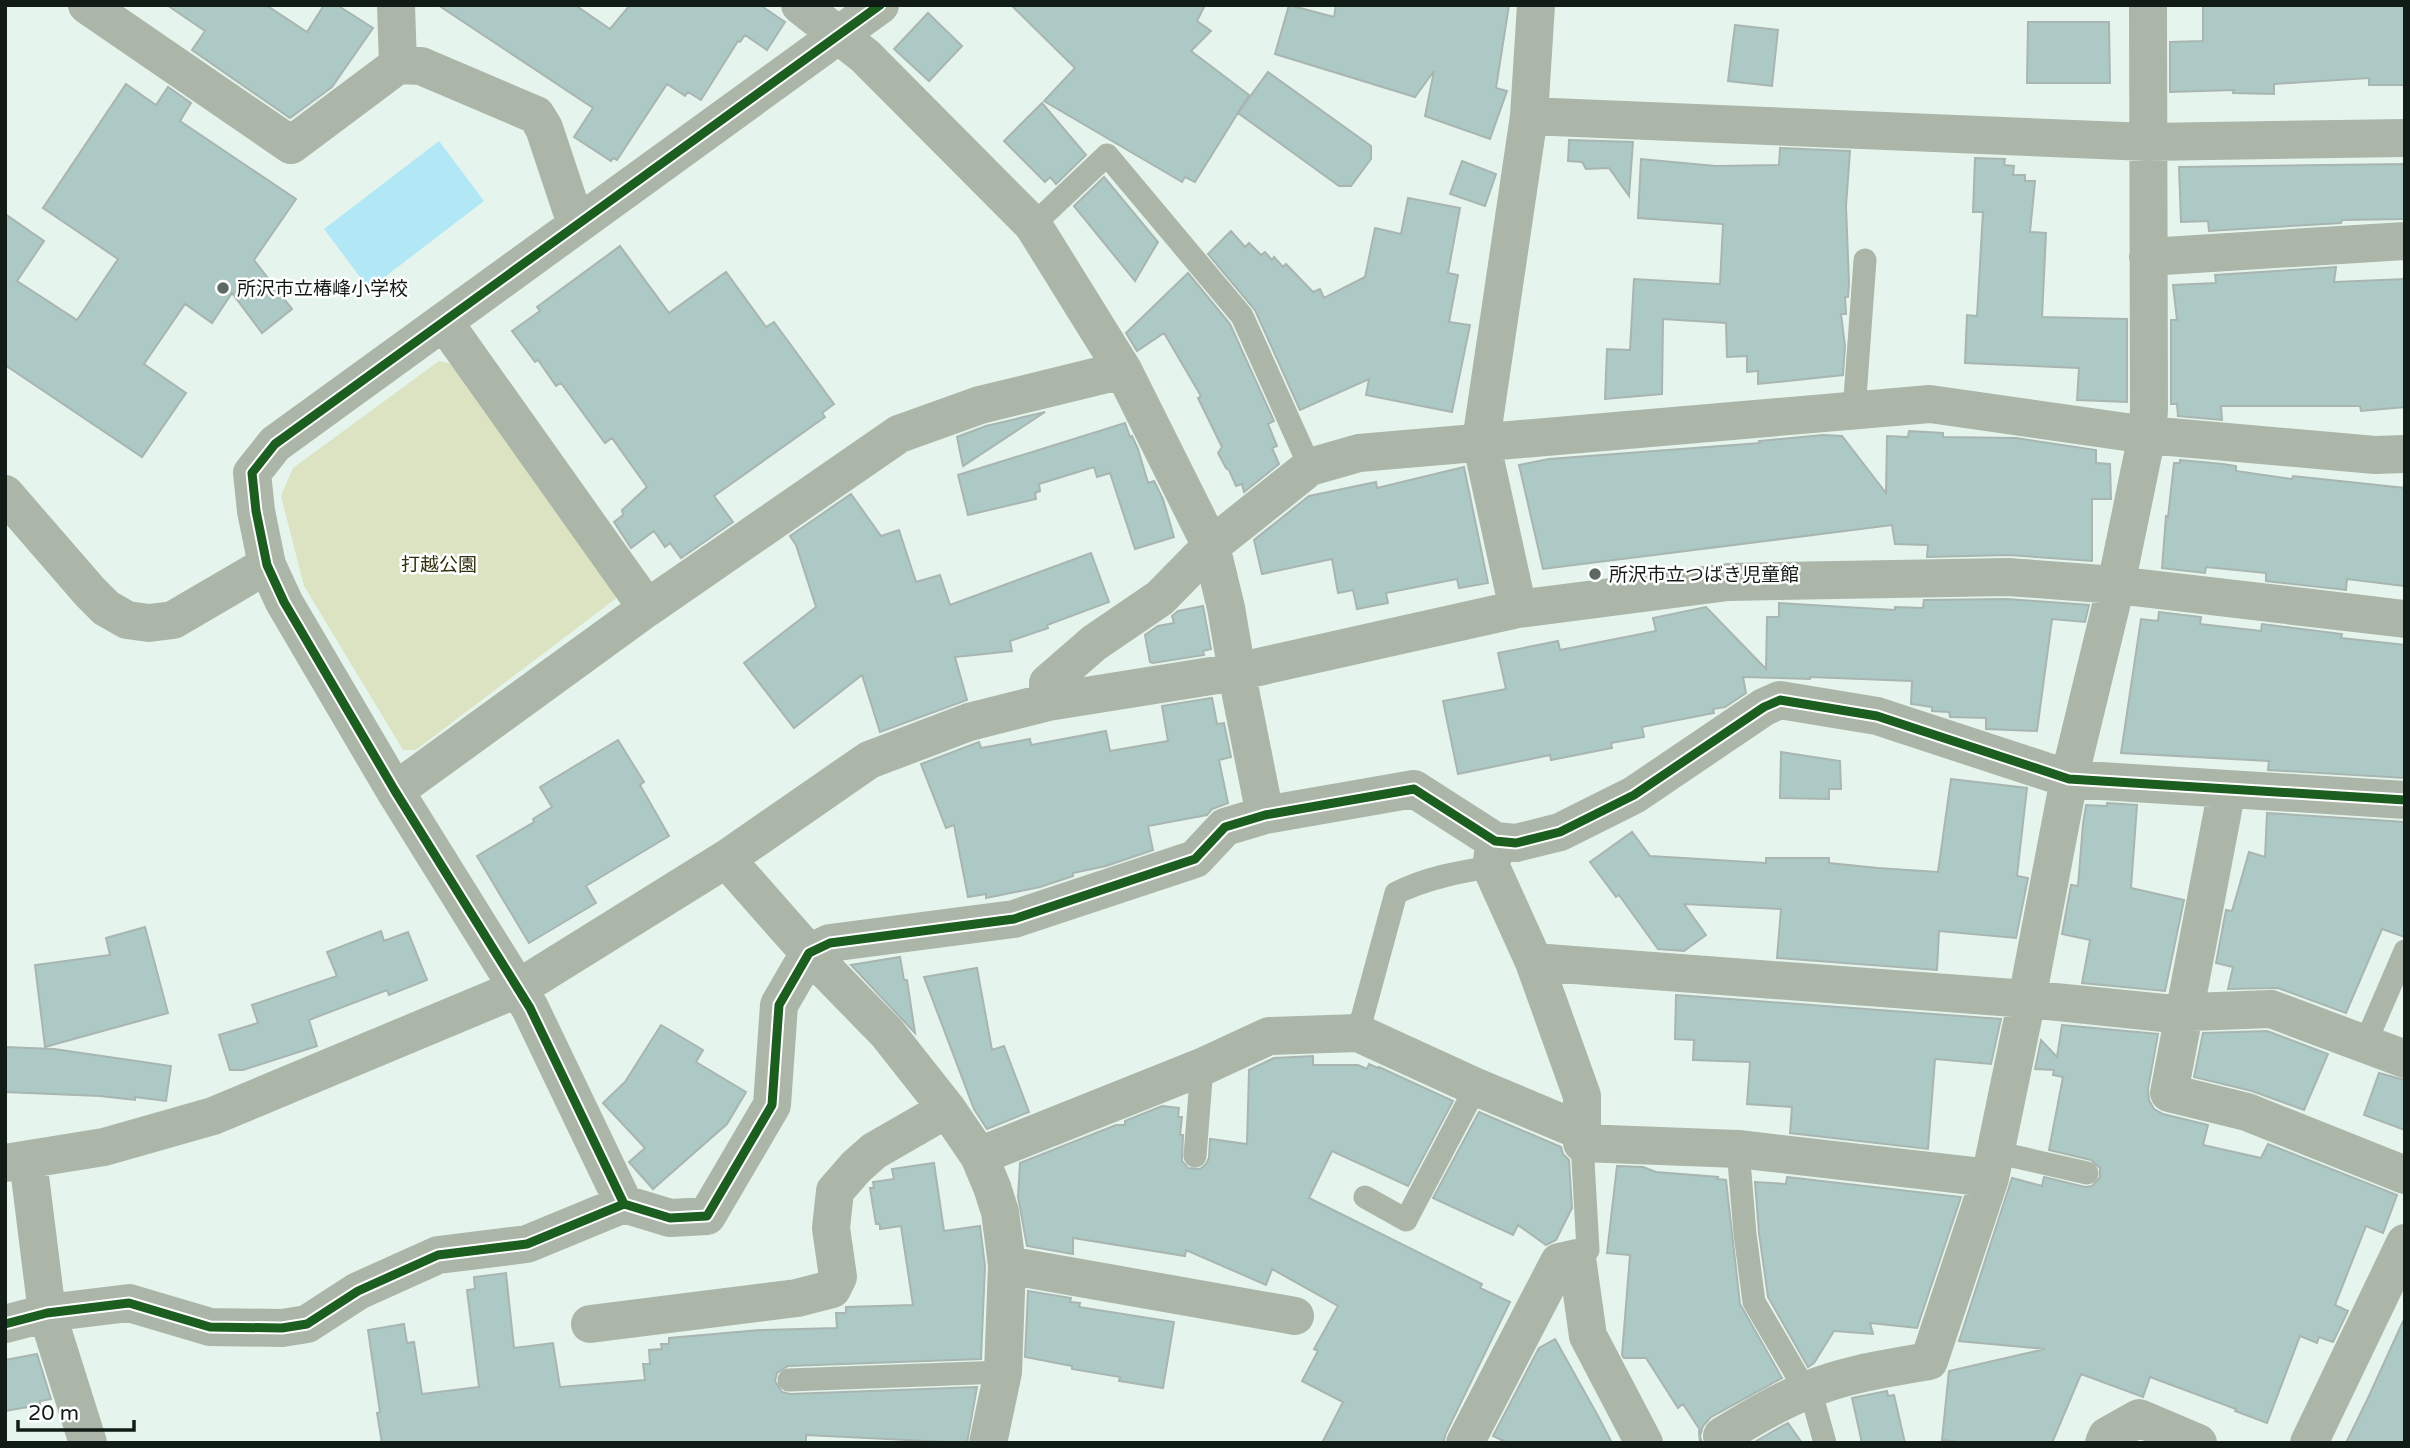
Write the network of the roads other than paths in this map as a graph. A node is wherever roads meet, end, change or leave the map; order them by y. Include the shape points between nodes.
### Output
1 (87, 5) edge
2 (396, 5) edge
3 (800, 5) edge
4 (880, 5) edge
5 (1536, 5) edge
6 (2147, 5) edge
7 (841, 35) junction
8 (398, 65) junction
9 (1529, 116) junction
10 (2405, 138) edge
11 (2147, 142) junction
12 (576, 224) junction
13 (1032, 225) junction
14 (2405, 241) edge
15 (2148, 257) junction
16 (1865, 260) dead end
17 (444, 322) junction
18 (1123, 370) junction
19 (1854, 411) junction
20 (2147, 435) junction
21 (1481, 440) junction
22 (2405, 454) edge
23 (1310, 467) junction
24 (5, 494) edge
25 (1211, 546) junction
26 (267, 565) junction
27 (2116, 585) junction
28 (647, 608) junction
29 (1518, 609) junction
30 (2405, 620) edge
31 (1236, 672) junction
32 (1048, 702) junction
33 (2069, 779) junction
34 (2227, 789) junction
35 (395, 791) junction
36 (2405, 800) edge
37 (1265, 815) junction
38 (1493, 854) junction
39 (726, 859) junction
40 (2405, 951) edge
41 (809, 953) junction
42 (1534, 962) junction
43 (517, 989) junction
44 (2027, 999) junction
45 (2185, 1014) junction
46 (1358, 1033) junction
47 (2365, 1044) junction
48 (2405, 1059) edge
49 (1202, 1067) junction
50 (1476, 1087) junction
51 (947, 1109) junction
52 (1582, 1137) junction
53 (1738, 1149) junction
54 (979, 1156) junction
55 (1195, 1156) dead end
56 (17, 1162) edge
57 (1993, 1165) junction
58 (2087, 1173) dead end
59 (2405, 1175) edge
60 (1364, 1197) dead end
61 (624, 1204) junction
62 (2405, 1243) edge
63 (1577, 1258) junction
64 (1007, 1265) junction
65 (47, 1312) junction
66 (1295, 1316) dead end
67 (5, 1324) edge
68 (590, 1324) dead end
69 (1003, 1373) junction
70 (789, 1380) dead end
71 (1808, 1390) junction
72 (1722, 1436) dead end
73 (88, 1443) edge
74 (988, 1443) edge
75 (1465, 1443) edge
76 (1644, 1443) edge
77 (1825, 1443) edge
78 (2104, 1443) edge
79 (2198, 1443) edge
80 (2309, 1443) edge

1 - 8 street via 291,145
2 - 8 street
3 - 7 street
4 - 7 street
5 - 9 street
6 - 11 street
7 - 12 street
7 - 13 street
8 - 12 street via 421,66 536,115
9 - 11 street
9 - 21 street
10 - 11 street
11 - 15 street
12 - 17 street
13 - 18 street
13 - 23 lane via 1107,155 1242,316
14 - 15 street
15 - 20 street
16 - 19 lane
17 - 26 street via 275,444 252,473
17 - 28 street
18 - 25 street
18 - 28 street via 980,405 899,434
19 - 20 street via 1930,404
19 - 21 street
20 - 22 street
20 - 27 street
21 - 23 street via 1359,453
21 - 29 street
23 - 25 street
24 - 26 street via 90,592 127,620 173,620
25 - 31 street
25 - 32 street via 1160,598 1094,643 1048,683
26 - 35 street
27 - 29 street via 2008,578 1728,582
27 - 30 street
27 - 33 street
28 - 35 street
29 - 31 street
31 - 32 street
31 - 37 street
32 - 39 street via 969,722 869,760
33 - 34 street
33 - 38 street via 1877,716 1780,700 1621,802 1560,832
33 - 44 street
34 - 36 street
34 - 45 street
35 - 43 street
37 - 38 street via 1414,789
37 - 41 street via 1225,827 1195,859 1014,919 830,943
38 - 42 street
38 - 46 lane via 1460,872 1396,893
39 - 41 street
39 - 43 street
40 - 47 lane
41 - 51 street via 887,1033
41 - 61 street via 779,1005 772,1105 707,1216 670,1217
42 - 44 street
42 - 52 street via 1581,1096
43 - 56 street via 213,1116 104,1147
43 - 61 street
44 - 45 street
44 - 57 street
45 - 47 street via 2271,1009
45 - 59 street via 2169,1093 2247,1112
46 - 49 street via 1269,1036
46 - 50 street
47 - 48 street
49 - 54 street
49 - 55 lane
50 - 52 street
50 - 60 lane via 1406,1220
51 - 54 street
51 - 68 street via 874,1151 835,1191 831,1228 838,1277 832,1289 797,1298
52 - 53 street
52 - 63 lane via 1588,1250
53 - 57 street
53 - 71 lane via 1754,1302
54 - 64 street via 1000,1212
56 - 65 street
57 - 58 lane
57 - 71 street via 1929,1361 1863,1373
61 - 65 street via 527,1244 438,1255 358,1291 307,1324 211,1327 130,1303
62 - 80 street
63 - 75 street via 1559,1262
63 - 76 street via 1588,1336
64 - 66 street
64 - 69 street
65 - 67 street
65 - 73 street
69 - 70 lane
69 - 74 street
71 - 72 street
71 - 77 lane
78 - 79 street via 2107,1436 2139,1418

